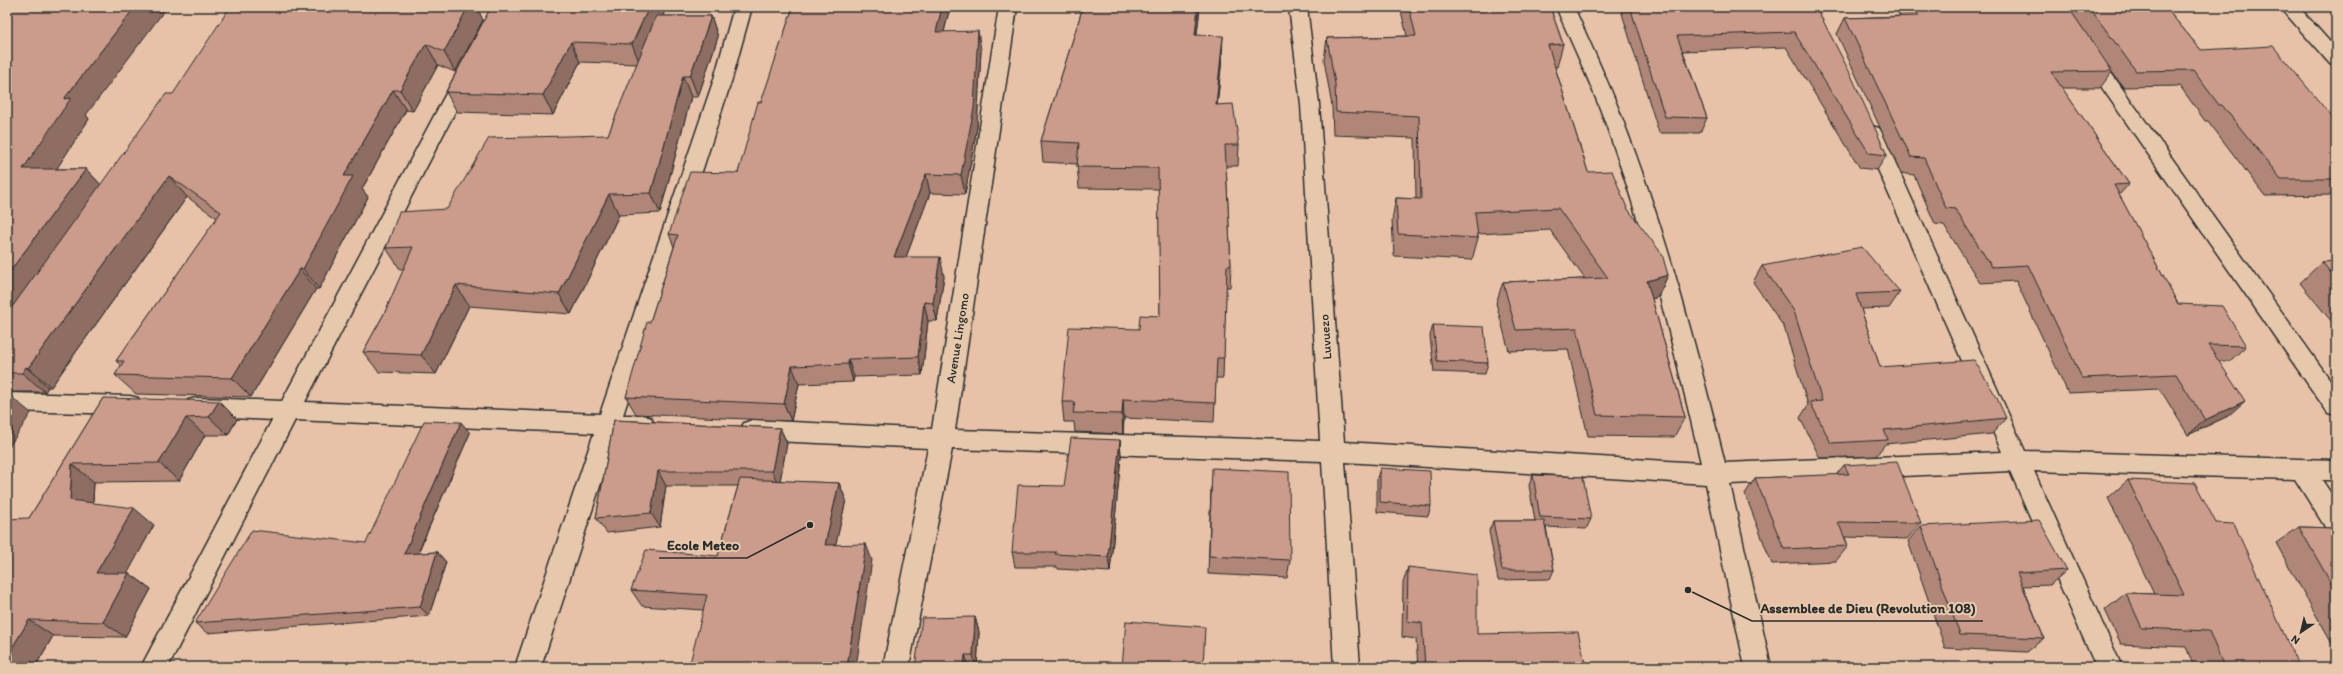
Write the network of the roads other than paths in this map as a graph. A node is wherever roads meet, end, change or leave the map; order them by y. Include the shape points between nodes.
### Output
1 (743, 7) edge
2 (1008, 7) edge
3 (1298, 7) edge
4 (1565, 7) edge
5 (2055, 7) edge
6 (2289, 7) edge
7 (475, 56) edge
8 (2336, 60) edge
9 (1865, 117) edge
10 (7, 402) edge
11 (149, 406) edge
12 (173, 406) edge
13 (2336, 406) edge
14 (291, 409) junction
15 (610, 423) junction
16 (665, 426) edge
17 (729, 429) edge
18 (942, 439) junction
19 (1332, 451) junction
20 (2018, 461) junction
21 (2301, 468) junction
22 (2336, 470) edge
23 (1716, 474) junction
24 (2336, 522) edge
25 (154, 667) edge
26 (528, 667) edge
27 (896, 667) edge
28 (1347, 667) edge
29 (1758, 667) edge
30 (2109, 667) edge

1 - 15 street via 723,79
2 - 18 street, Avenue Lingomo
3 - 19 street, Luvuezo via 1310,104
4 - 23 street via 1621,141 1679,320
5 - 13 street
6 - 8 street
7 - 14 street
9 - 20 street
10 - 11 street
12 - 14 street
14 - 15 street
14 - 25 street
15 - 16 street
15 - 26 street
17 - 18 street
18 - 19 street
18 - 27 street, Avenue Lingomo
19 - 23 street
19 - 28 street, Luvuezo
20 - 21 street
20 - 23 street
20 - 30 street
21 - 22 street
21 - 24 street
23 - 29 street

